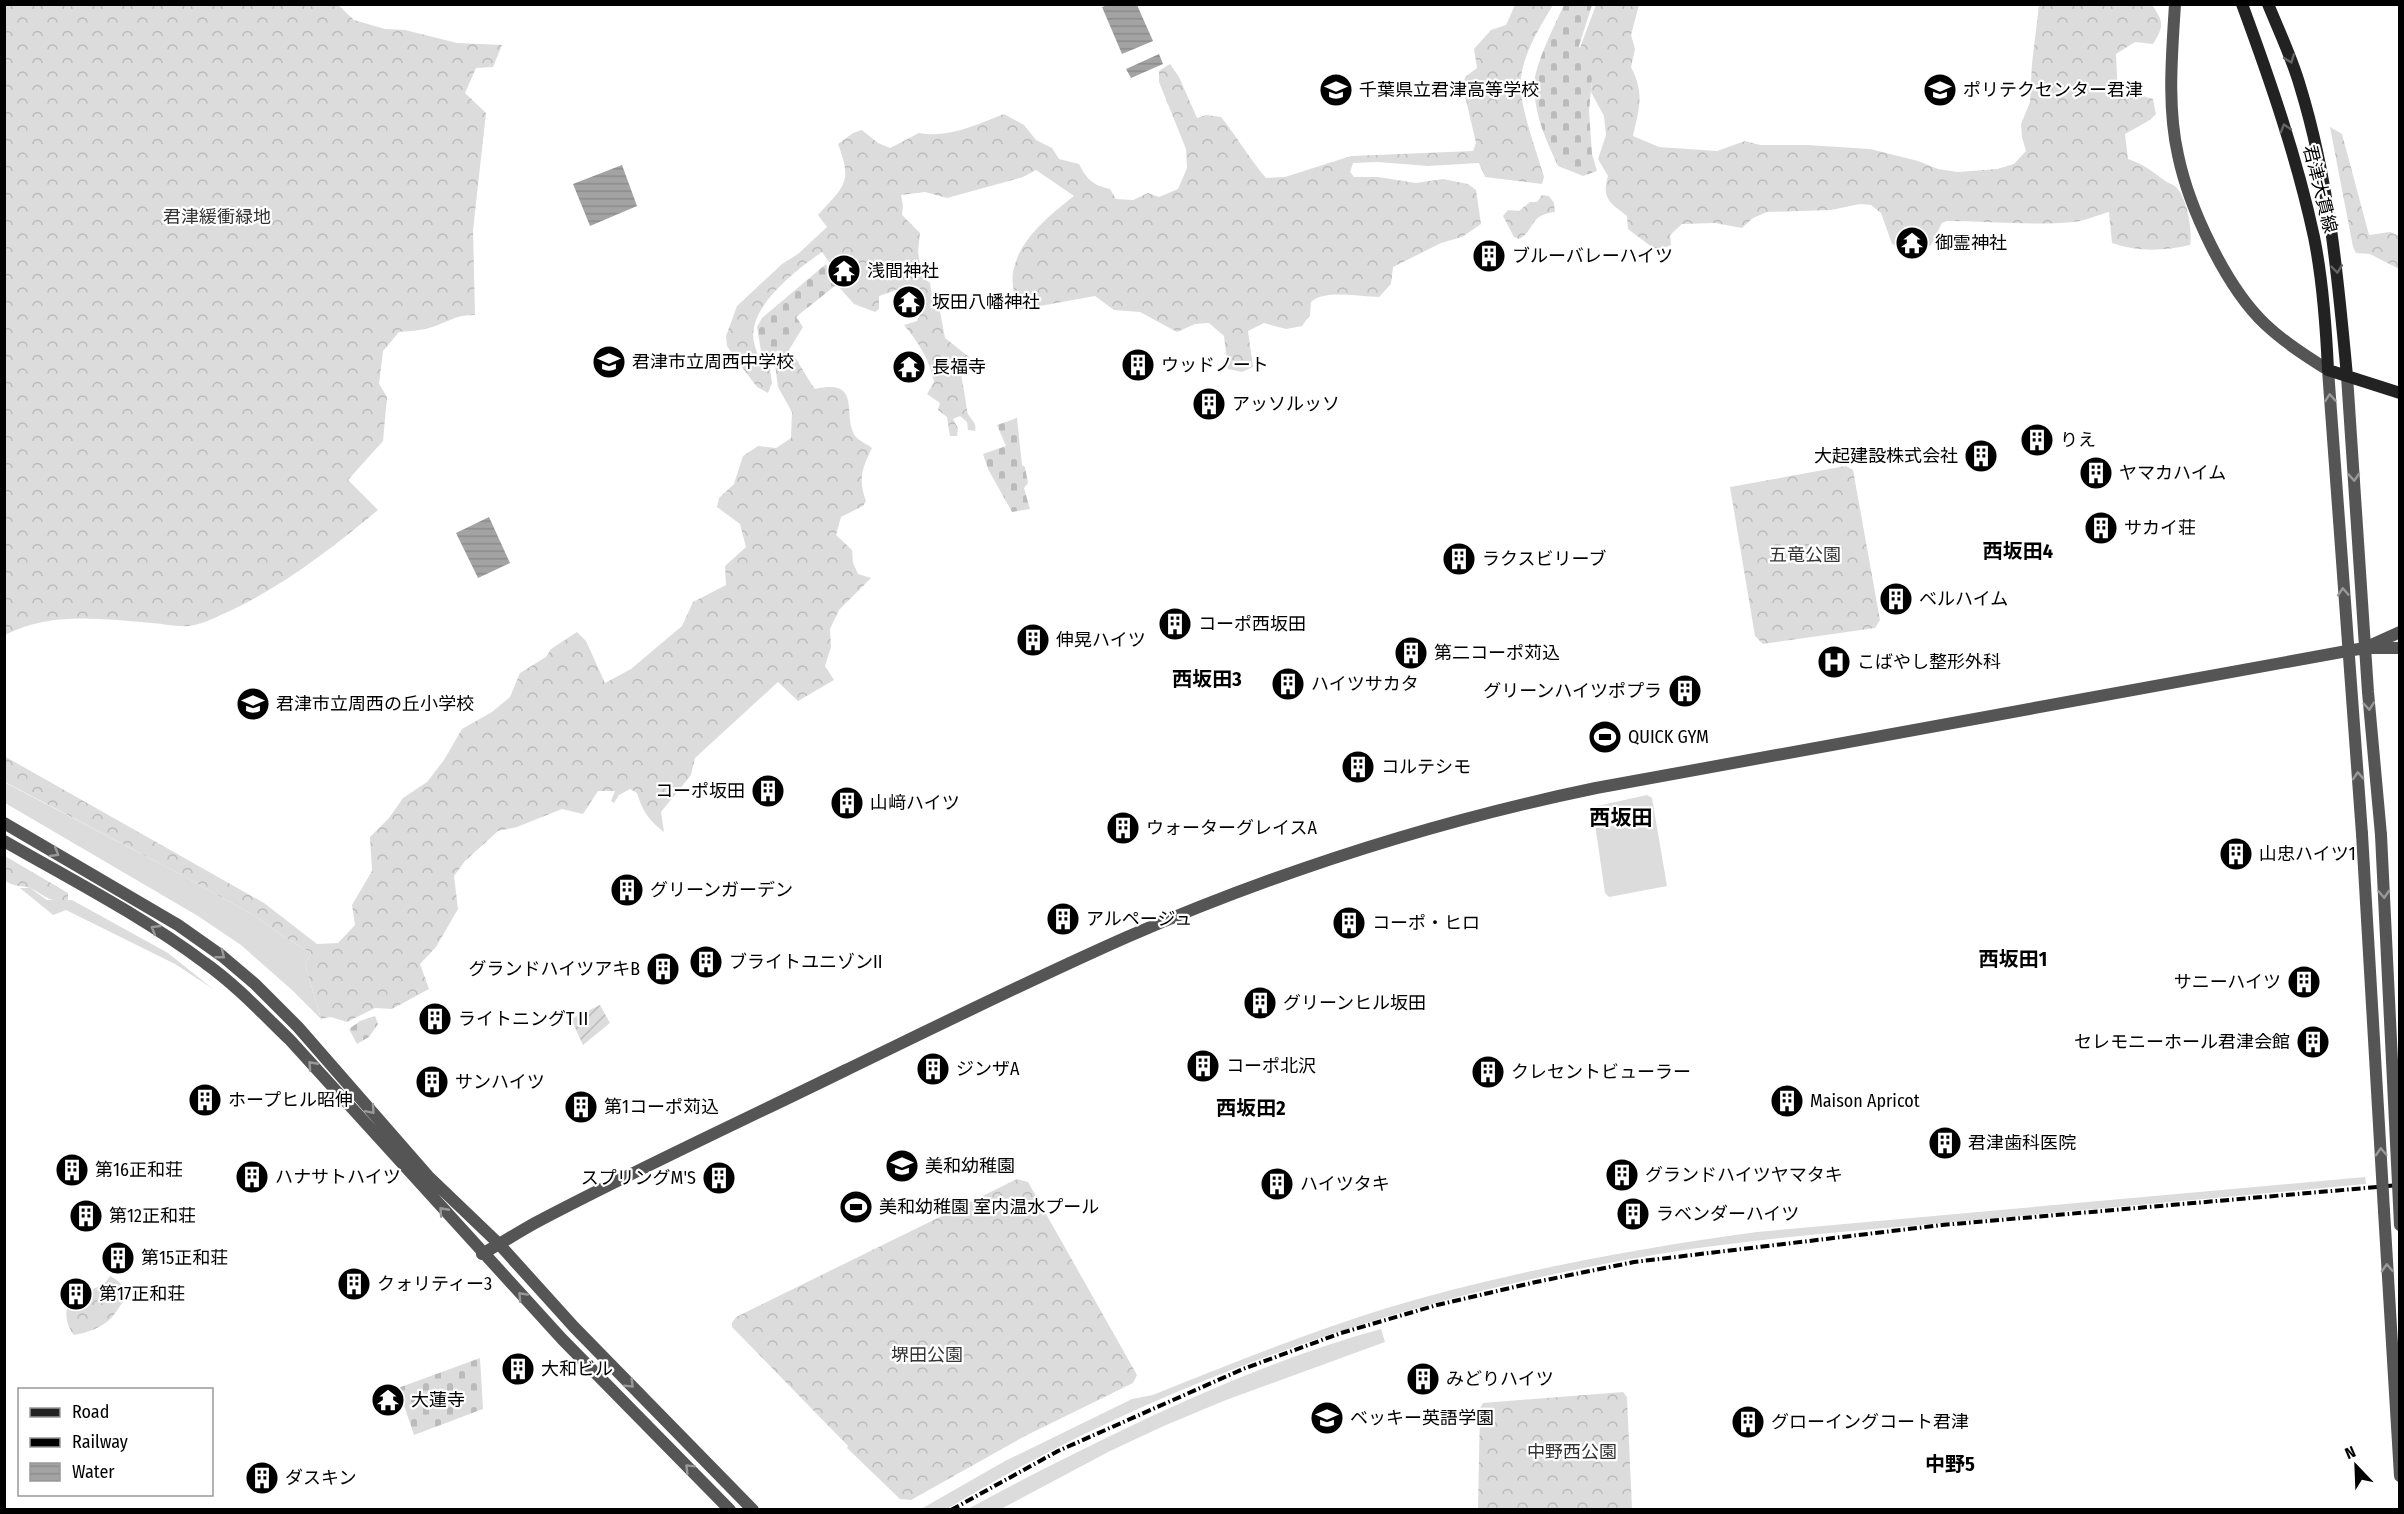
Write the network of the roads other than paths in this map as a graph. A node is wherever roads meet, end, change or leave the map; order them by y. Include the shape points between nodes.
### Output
1 (2175, 4) edge
2 (2242, 4) edge
3 (2268, 4) edge
4 (2328, 370) junction
5 (2347, 376) junction
6 (2400, 393) edge
7 (2400, 632) edge
8 (2365, 648) junction
9 (2400, 648) edge
10 (2348, 651) junction
11 (4, 823) edge
12 (4, 841) edge
13 (2400, 1225) edge
14 (499, 1244) junction
15 (482, 1254) junction
16 (2398, 1453) edge
17 (2400, 1476) edge
18 (730, 1509) edge
19 (753, 1509) edge

1 - 4 street via 2172,105 2177,154 2188,197 2220,262 2264,324
4 -> 2 main road, 君津大貫線 via 2314,238 2272,86
3 -> 5 main road, 君津大貫線 via 2300,84 2319,158 2337,268
4 - 5 main road
10 -> 4 street
5 - 6 main road
5 -> 8 street
7 - 8 street
8 - 9 street
8 - 10 street
8 -> 13 street, bridge via 2381,835
10 - 14 street via 1589,789 1350,853 1128,937 716,1134
16 -> 10 street, bridge
11 -> 14 street via 178,925 255,984 428,1176
15 -> 12 street via 290,1040 245,996 166,936
14 - 15 street
14 -> 19 street via 574,1327
18 -> 15 street
16 - 17 street

